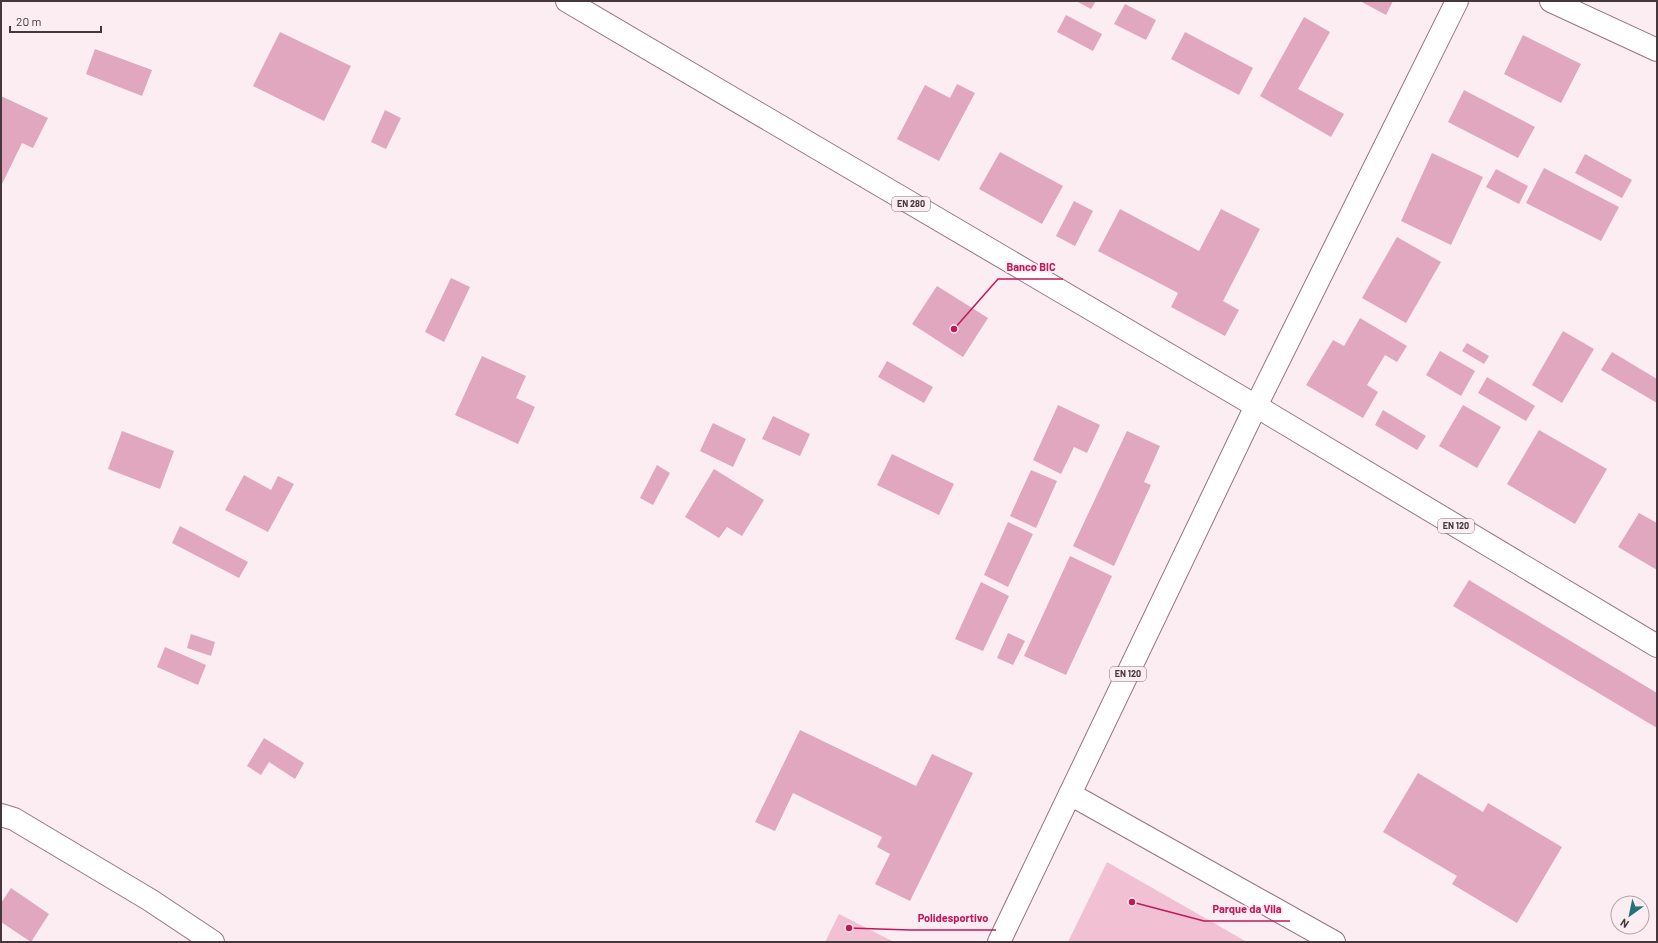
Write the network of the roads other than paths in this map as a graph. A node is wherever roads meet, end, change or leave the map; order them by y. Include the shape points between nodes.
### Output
1 (567, 1) edge
2 (1457, 1) edge
3 (1551, 1) edge
4 (1657, 50) edge
5 (1256, 406) junction
6 (1657, 646) edge
7 (1070, 794) junction
8 (1, 815) edge
9 (213, 942) edge
10 (999, 942) edge
11 (1334, 942) edge

1 - 5 main road, EN 280
2 - 5 main road
3 - 4 main road
5 - 6 main road, EN 120
5 - 7 main road, EN 120
7 - 10 main road, EN 120
7 - 11 main road
8 - 9 main road via 14,819 150,900

